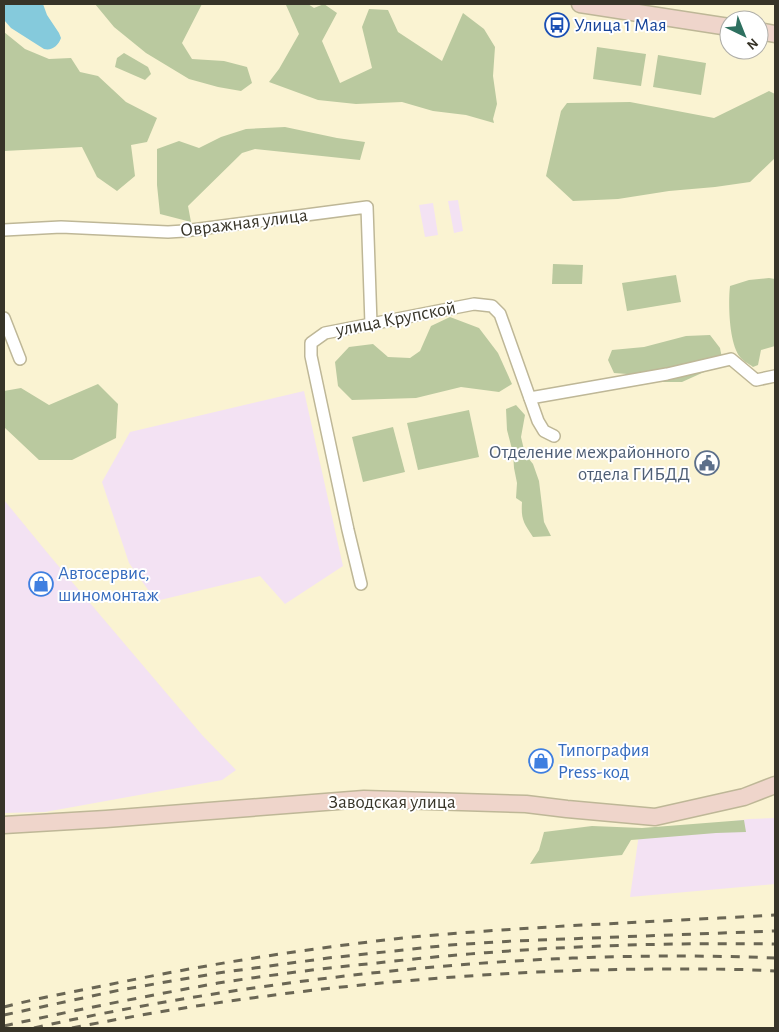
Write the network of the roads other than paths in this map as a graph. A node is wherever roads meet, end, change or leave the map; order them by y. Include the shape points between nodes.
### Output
1 (580, 4) edge
2 (719, 25) edge
3 (4, 230) edge
4 (4, 318) edge
5 (371, 324) junction
6 (20, 359) dead end
7 (775, 376) edge
8 (530, 398) junction
9 (554, 436) dead end
10 (361, 584) dead end
11 (775, 785) edge
12 (4, 825) edge

1 - 2 main road
3 - 5 street, Овражная улица via 61,227 184,231 367,207
4 - 6 street
5 - 8 street, улица Крупской via 474,304 492,306 500,314
5 - 10 street, улица Крупской via 325,333 312,343 311,349
7 - 8 street via 756,380 731,359 667,374
8 - 9 street, улица Крупской via 544,432
11 - 12 main road, Заводская улица via 744,797 655,817 526,804 364,798

